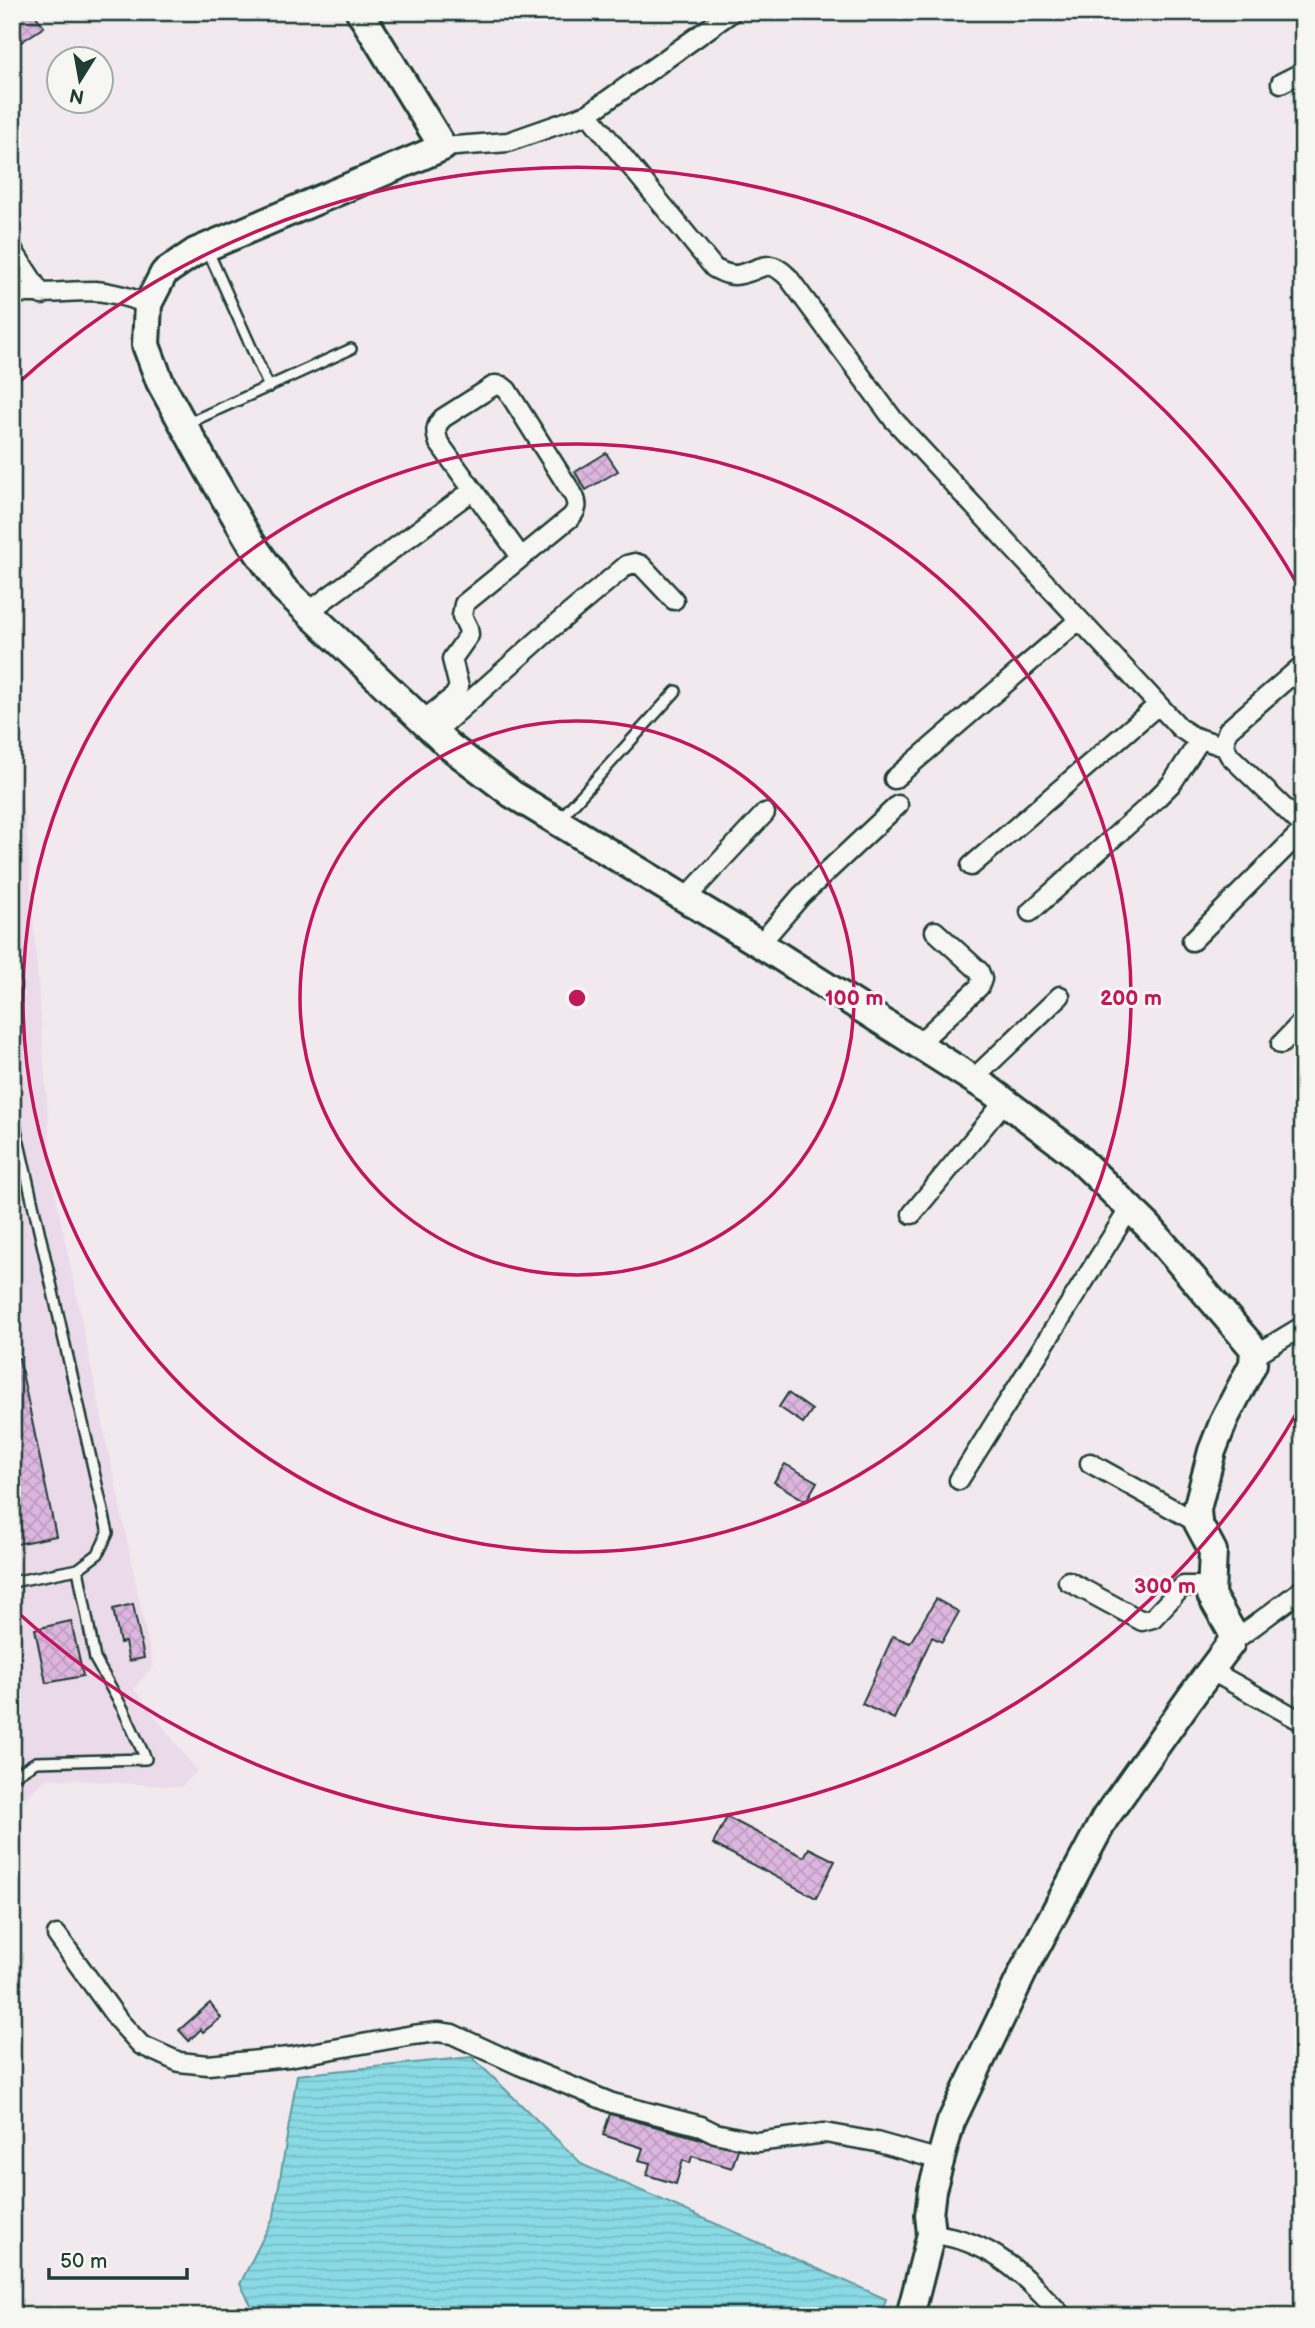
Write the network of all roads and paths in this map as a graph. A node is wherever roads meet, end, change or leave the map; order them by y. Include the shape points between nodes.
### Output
1 (360, 12) edge
2 (732, 12) edge
3 (1303, 72) edge
4 (1280, 83) dead end
5 (588, 114) junction
6 (443, 148) junction
7 (207, 247) junction
8 (12, 249) edge
9 (12, 292) edge
10 (41, 295) junction
11 (148, 304) junction
12 (351, 349) dead end
13 (269, 387) junction
14 (184, 425) junction
15 (473, 490) junction
16 (521, 557) junction
17 (674, 600) dead end
18 (308, 612) junction
19 (1079, 620) junction
20 (1303, 665) edge
21 (676, 691) dead end
22 (1158, 705) junction
23 (428, 727) junction
24 (1200, 740) junction
25 (1225, 747) junction
26 (894, 779) dead end
27 (898, 806) dead end
28 (765, 813) dead end
29 (558, 822) junction
30 (1303, 828) edge
31 (971, 866) dead end
32 (685, 899) junction
33 (1030, 912) dead end
34 (935, 931) dead end
35 (1192, 941) dead end
36 (760, 944) junction
37 (1060, 996) dead end
38 (1303, 1021) edge
39 (918, 1044) junction
40 (1281, 1044) dead end
41 (973, 1079) junction
42 (1005, 1101) junction
43 (12, 1112) edge
44 (1130, 1208) junction
45 (912, 1214) dead end
46 (1303, 1326) edge
47 (1255, 1355) junction
48 (1090, 1463) dead end
49 (959, 1480) dead end
50 (1198, 1522) junction
51 (78, 1569) junction
52 (1068, 1581) dead end
53 (12, 1582) edge
54 (1210, 1589) junction
55 (1300, 1594) edge
56 (1231, 1643) junction
57 (1210, 1670) junction
58 (1303, 1722) edge
59 (12, 1776) edge
60 (57, 1935) dead end
61 (940, 2160) junction
62 (931, 2234) junction
63 (910, 2316) edge
64 (1062, 2316) edge

1 - 6 street
2 - 5 street
3 - 4 street
5 - 6 street via 508,142
5 - 19 street via 713,268 741,275 771,265 788,277 893,419
6 - 7 street
7 - 11 street via 164,273
7 - 13 lane
8 - 10 street
9 - 10 street
10 - 11 street via 96,291
11 - 14 street via 146,345
12 - 13 lane
13 - 14 lane
14 - 18 street via 248,538 283,588
15 - 16 street
15 - 16 street via 439,443 437,425 488,388 502,386 577,502 571,517
15 - 18 street
16 - 23 street via 464,604 462,617 469,635 452,659 459,687
17 - 23 street via 641,565 627,565
18 - 23 street
19 - 22 street
19 - 26 street
20 - 25 street via 1228,730
21 - 29 lane
22 - 24 street via 1180,728
22 - 31 street
23 - 29 street via 512,794
24 - 25 street
24 - 33 street via 1172,783
25 - 30 street
27 - 36 street via 801,896
28 - 32 street
29 - 32 street
30 - 35 street
32 - 36 street
34 - 39 street via 982,979
36 - 39 street
37 - 41 street
38 - 40 street
39 - 41 street
41 - 42 street
42 - 44 street via 1072,1152
42 - 45 street
43 - 51 lane via 108,1533 98,1554
44 - 47 street via 1251,1344
44 - 49 street
46 - 47 street
47 - 50 street via 1212,1451
48 - 50 street
50 - 54 street via 1213,1551
51 - 53 lane
51 - 59 lane via 94,1659 124,1709 146,1759 36,1762
52 - 54 street via 1142,1621 1153,1618 1183,1586
54 - 56 street via 1232,1632
55 - 56 street
56 - 57 street
57 - 58 street
57 - 61 street via 1105,1818 1025,1968 951,2122
60 - 61 street via 141,2045 179,2062 208,2065 289,2057 438,2032 612,2103 715,2133 757,2142 825,2133
61 - 62 street via 932,2190
62 - 63 street
62 - 64 street via 960,2238 1004,2260

